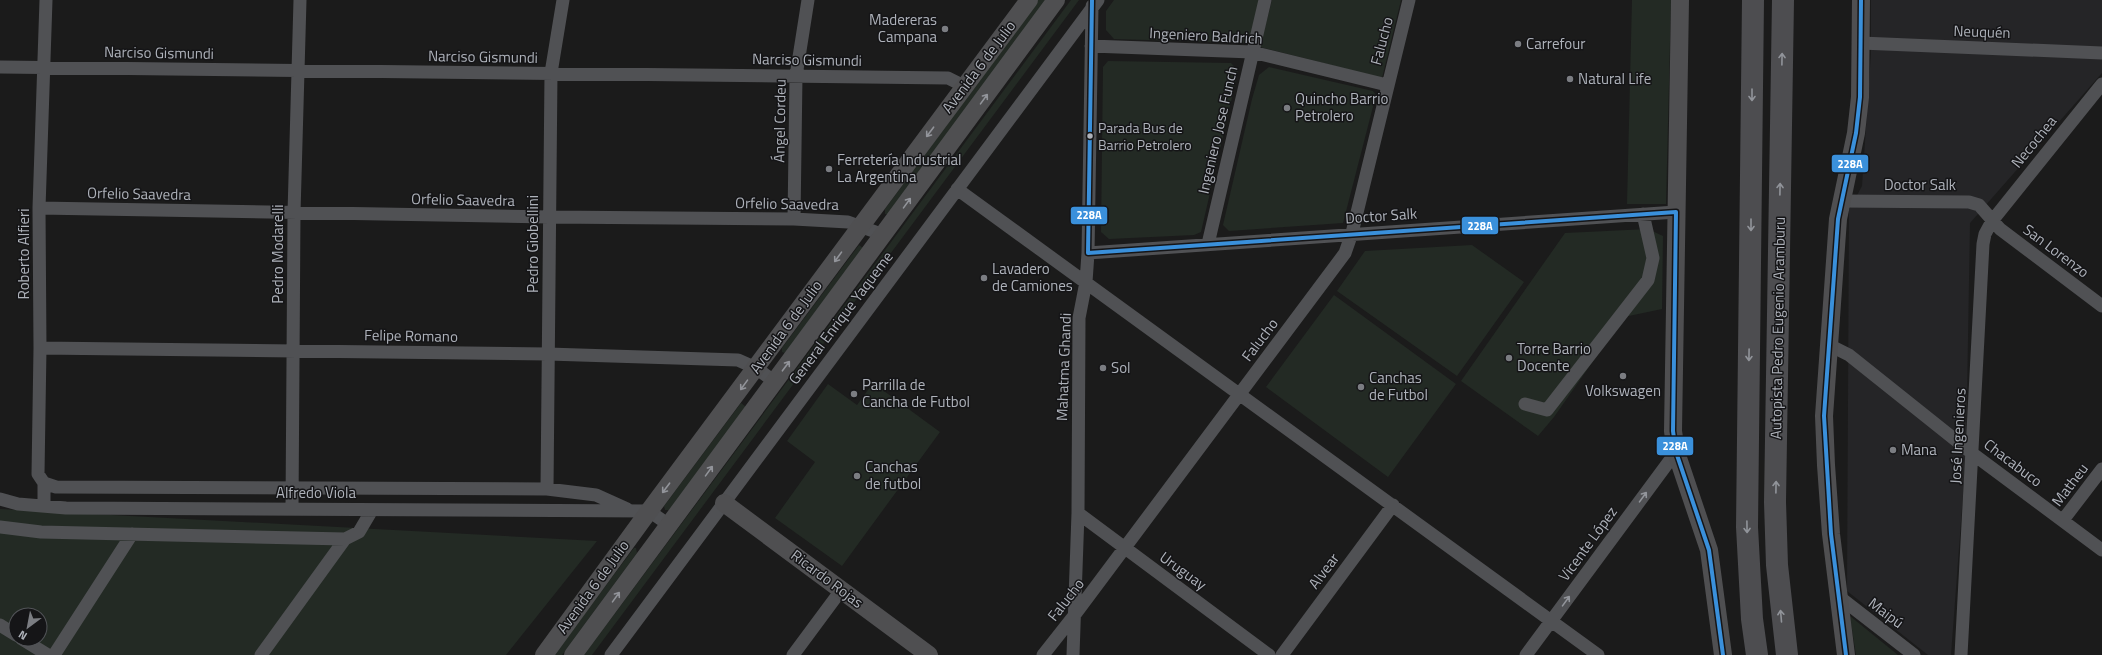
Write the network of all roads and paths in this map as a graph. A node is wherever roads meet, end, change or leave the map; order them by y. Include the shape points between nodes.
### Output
1 (46, 0) edge
2 (300, 0) edge
3 (563, 0) edge
4 (808, 0) edge
5 (1029, 0) edge
6 (1056, 0) edge
7 (1265, 0) edge
8 (1409, 0) edge
9 (1680, 0) edge
10 (1753, 0) edge
11 (1783, 0) edge
12 (1861, 0) edge
13 (1094, 3) edge
14 (1861, 43) junction
15 (1091, 46) junction
16 (1252, 52) junction
17 (2102, 53) edge
18 (0, 68) edge
19 (45, 68) junction
20 (298, 71) junction
21 (551, 73) junction
22 (796, 76) junction
23 (2102, 84) edge
24 (1387, 85) junction
25 (964, 86) junction
26 (957, 189) junction
27 (1841, 201) junction
28 (39, 208) junction
29 (1676, 212) junction
30 (294, 213) junction
31 (1643, 214) junction
32 (549, 217) junction
33 (794, 219) junction
34 (1992, 221) junction
35 (861, 226) junction
36 (1352, 234) junction
37 (884, 235) junction
38 (1208, 244) junction
39 (1088, 253) junction
40 (1086, 282) junction
41 (2102, 306) edge
42 (1829, 344) junction
43 (40, 348) junction
44 (294, 351) junction
45 (548, 354) junction
46 (756, 368) junction
47 (775, 382) junction
48 (1240, 394) junction
49 (1525, 404) dead end
50 (1676, 452) junction
51 (1973, 454) junction
52 (2102, 469) edge
53 (44, 483) junction
54 (293, 488) junction
55 (547, 489) junction
56 (0, 499) edge
57 (723, 504) junction
58 (1392, 505) junction
59 (44, 506) junction
60 (292, 509) junction
61 (372, 510) junction
62 (640, 511) junction
63 (1078, 513) junction
64 (2063, 520) junction
65 (669, 525) junction
66 (0, 526) edge
67 (132, 534) junction
68 (345, 538) junction
69 (1125, 548) junction
70 (2102, 550) edge
71 (839, 593) junction
72 (1838, 596) junction
73 (1074, 617) junction
74 (1551, 621) junction
75 (35, 647) edge
76 (48, 655) edge
77 (54, 655) edge
78 (261, 655) edge
79 (544, 655) edge
80 (573, 655) edge
81 (612, 655) edge
82 (794, 655) edge
83 (923, 655) edge
84 (929, 655) edge
85 (1042, 655) edge
86 (1073, 655) edge
87 (1269, 655) edge
88 (1282, 655) edge
89 (1526, 655) edge
90 (1598, 655) edge
91 (1723, 655) edge
92 (1757, 655) edge
93 (1786, 655) edge
94 (1846, 655) edge
95 (1914, 655) edge
96 (1961, 655) edge

1 - 19 street, Roberto Alfieri
2 - 20 street, Pedro Modarelli
3 - 21 street, Pedro Giobellini
4 - 22 street, Ángel Cordeu
5 - 25 street, Avenida 6 de Julio
37 -> 6 street, Avenida 6 de Julio
7 - 16 street, Ingeniero Jose Funch
8 - 24 street, Falucho
9 - 29 street
10 -> 92 highway, Autopista Pedro Eugenio Aramburu via 1747,527 1752,619
93 -> 11 highway, Autopista Pedro Eugenio Aramburu via 1777,566 1776,502
12 - 14 street
13 - 15 street, Mahatma Ghandi
13 - 26 street, General Enrique Yaqueme
14 - 17 street, Neuquén
14 - 27 street via 1856,133
15 - 16 street, Ingeniero Baldrich
15 - 39 street, Mahatma Ghandi
16 - 24 street, Ingeniero Baldrich
16 - 38 street, Ingeniero Jose Funch
18 - 19 street, Narciso Gismundi
19 - 20 street, Narciso Gismundi
19 - 28 street, Roberto Alfieri
20 - 21 street, Narciso Gismundi
20 - 30 street, Pedro Modarelli
21 - 22 street, Narciso Gismundi
21 - 32 street, Pedro Giobellini
22 - 25 street, Narciso Gismundi via 948,78
22 - 33 street, Ángel Cordeu
23 - 34 street, Necochea
24 - 36 street, Falucho
25 -> 35 street, Avenida 6 de Julio
26 - 40 street
26 - 57 street, General Enrique Yaqueme
27 - 34 street, Doctor Salk via 1970,202 1979,206
27 - 42 street
28 - 30 street, Orfelio Saavedra
28 - 43 street, Roberto Alfieri
29 - 31 street, Doctor Salk
29 - 50 street via 1672,403
30 - 32 street, Orfelio Saavedra
30 - 44 street, Pedro Modarelli
31 - 36 street, Doctor Salk
31 - 49 street via 1653,258 1648,280 1547,410
32 - 33 street, Orfelio Saavedra
32 - 45 street, Pedro Giobellini
33 - 35 street, Orfelio Saavedra via 848,222
34 - 41 street, San Lorenzo
34 - 51 street, José Ingenieros via 1983,244
35 - 37 street, Orfelio Saavedra
35 -> 46 street, Avenida 6 de Julio
36 - 38 street, Doctor Salk
36 - 48 street, Falucho via 1345,253
47 -> 37 street, Avenida 6 de Julio
38 - 39 street, Doctor Salk
39 - 40 street, Mahatma Ghandi
40 - 48 street
40 - 63 street, Mahatma Ghandi via 1079,318
42 - 51 street, Chacabuco via 1849,355
42 - 72 street via 1824,416
43 - 44 street, Felipe Romano
43 - 53 street, Roberto Alfieri via 38,474
44 - 45 street, Felipe Romano
44 - 54 street, Pedro Modarelli
45 - 46 street, Felipe Romano via 738,360
45 - 55 street, Pedro Giobellini
46 - 47 street, Felipe Romano
46 -> 62 street, Avenida 6 de Julio
65 -> 47 street, Avenida 6 de Julio
48 - 58 street
48 - 69 street, Falucho
74 -> 50 street, Vicente López
50 - 91 street via 1709,550
51 - 64 street, Chacabuco
51 - 96 street, José Ingenieros
52 - 64 street, Matheu
53 - 54 street, Alfredo Viola via 56,487
53 - 59 street, Roberto Alfieri
54 - 55 street, Alfredo Viola
54 - 60 street, Pedro Modarelli
55 - 62 street, Alfredo Viola via 596,495
56 - 59 street, Alfredo Viola via 18,504
57 - 71 street, Ricardo Rojas
57 - 81 street, General Enrique Yaqueme
57 - 84 street, Ricardo Rojas
58 - 74 street
58 - 88 street, Alvear
59 - 60 street, Alfredo Viola
60 - 61 street, Alfredo Viola
61 - 62 street, Alfredo Viola
61 - 68 street via 359,532
62 - 65 street, Alfredo Viola
62 - 79 street, Avenida 6 de Julio
63 - 69 street, Uruguay
63 - 73 street, Mahatma Ghandi
64 - 70 street, Chacabuco
80 -> 65 street, Avenida 6 de Julio
66 - 67 street via 41,532
67 - 68 street
67 - 77 street
68 - 78 street
69 - 73 street, Falucho
69 - 87 street, Uruguay
71 - 82 street
71 - 83 street, Ricardo Rojas
72 - 94 street
72 - 95 street, Maipú
73 - 85 street, Falucho
73 - 86 street, Mahatma Ghandi
74 - 89 street, Vicente López
74 - 90 street
75 - 76 street

